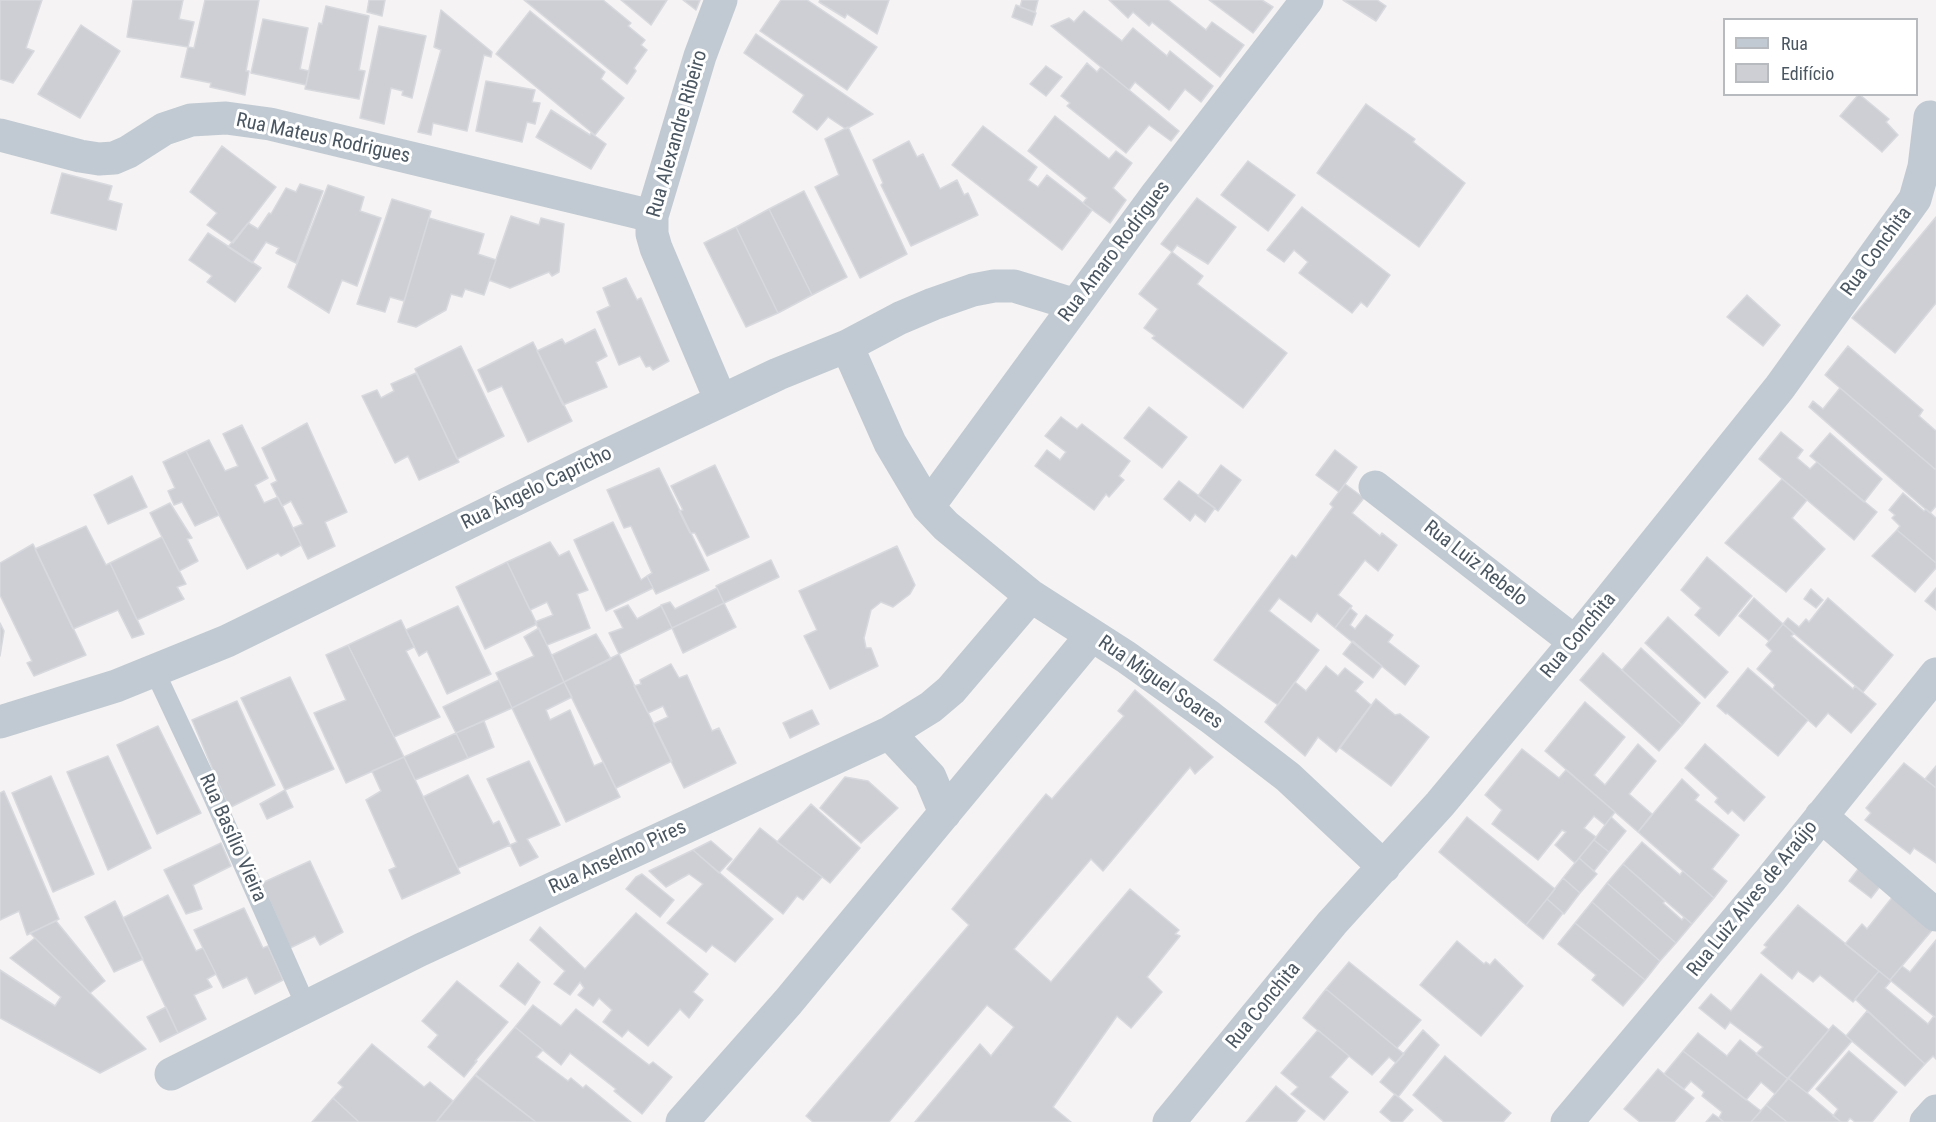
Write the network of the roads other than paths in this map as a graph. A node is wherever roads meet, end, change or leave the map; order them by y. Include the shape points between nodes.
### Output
1 (721, 0) edge
2 (1307, 0) edge
3 (1930, 117) dead end
4 (0, 135) edge
5 (652, 216) junction
6 (1076, 304) junction
7 (847, 345) junction
8 (721, 401) junction
9 (1375, 487) dead end
10 (928, 507) junction
11 (1031, 596) junction
12 (1092, 635) junction
13 (1575, 642) junction
14 (155, 672) junction
15 (1936, 674) edge
16 (0, 722) edge
17 (888, 733) junction
18 (945, 813) junction
19 (1821, 816) junction
20 (1384, 867) junction
21 (1936, 915) edge
22 (306, 1006) junction
23 (171, 1074) dead end
24 (1936, 1111) edge
25 (682, 1122) edge
26 (1169, 1122) edge
27 (1567, 1122) edge
28 (1926, 1122) edge

1 - 5 street, Rua Alexandre Ribeiro
2 - 6 street, Rua Amaro Rodrigues
3 - 13 street, Rua Conchita via 1924,167 1915,199 1780,387
4 - 5 street, Rua Mateus Rodrigues via 80,156 114,158 164,129 191,120 226,118 270,124
5 - 8 street, Rua Alexandre Ribeiro via 656,248
6 - 7 street, Rua Ângelo Capricho via 1014,286 994,286 933,304
6 - 10 street, Rua Amaro Rodrigues
7 - 8 street, Rua Ângelo Capricho
7 - 10 street, Rua Miguel Soares via 890,443
8 - 14 street, Rua Ângelo Capricho via 227,641
9 - 13 street, Rua Luiz Rebelo
10 - 11 street, Rua Miguel Soares
11 - 12 street, Rua Miguel Soares
11 - 17 street, Rua Anselmo Pires via 951,690
12 - 18 street
12 - 20 street, Rua Miguel Soares via 1288,777
13 - 20 street, Rua Conchita
14 - 16 street, Rua Ângelo Capricho
14 - 22 lane, Rua Basílio Vieira
15 - 19 street, Rua Luiz Alves de Araújo
17 - 18 street via 930,777
17 - 22 street, Rua Anselmo Pires
18 - 25 street
19 - 21 street
19 - 27 street, Rua Luiz Alves de Araújo
20 - 26 street, Rua Conchita via 1332,923
22 - 23 street, Rua Anselmo Pires
24 - 28 street

